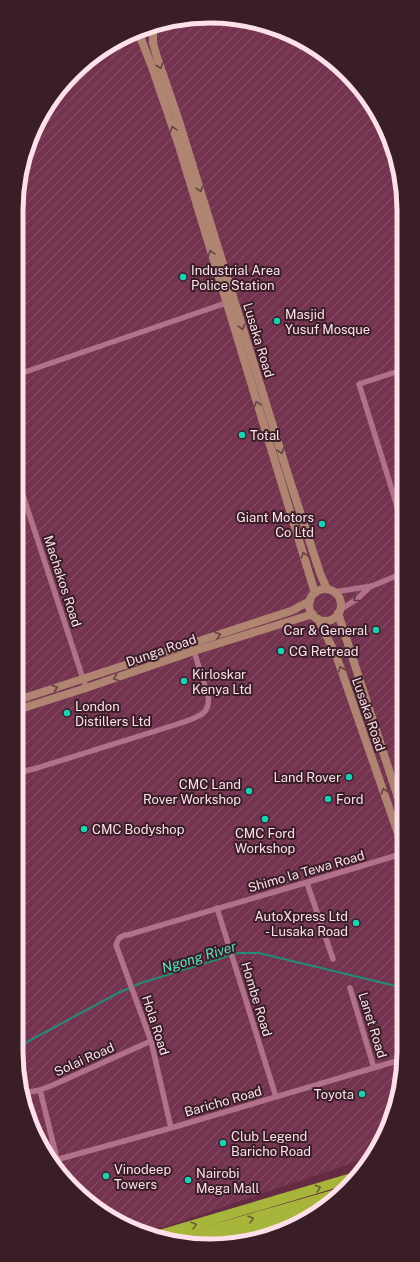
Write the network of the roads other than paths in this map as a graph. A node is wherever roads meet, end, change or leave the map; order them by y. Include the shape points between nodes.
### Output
1 (153, 32) edge
2 (140, 36) edge
3 (226, 303) junction
4 (397, 372) edge
5 (23, 373) edge
6 (23, 495) edge
7 (397, 506) edge
8 (397, 576) edge
9 (372, 586) junction
10 (331, 590) junction
11 (315, 593) junction
12 (310, 601) junction
13 (339, 612) junction
14 (316, 616) junction
15 (193, 647) junction
16 (84, 679) junction
17 (86, 688) junction
18 (23, 698) edge
19 (23, 708) edge
20 (23, 772) edge
21 (397, 794) edge
22 (397, 830) edge
23 (397, 855) edge
24 (307, 883) junction
25 (217, 908) junction
26 (125, 935) joint
27 (333, 959) dead end
28 (350, 988) dead end
29 (151, 1041) junction
30 (397, 1061) edge
31 (374, 1068) junction
32 (40, 1090) junction
33 (28, 1092) edge
34 (276, 1097) junction
35 (171, 1128) junction
36 (54, 1154) edge
37 (57, 1159) edge
38 (346, 1180) edge
39 (329, 1196) edge
40 (307, 1212) edge
41 (288, 1222) edge
42 (165, 1233) edge
43 (242, 1236) edge
44 (187, 1237) edge
45 (212, 1239) edge

1 -> 10 main road, Lusaka Road via 157,57 289,478 320,573
3 -> 2 main road, Lusaka Road via 168,114
3 - 5 street
11 -> 3 main road, Lusaka Road
4 - 7 street via 359,384
6 - 16 street, Machakos Road
8 - 9 street
9 - 10 street
9 -> 13 street
10 - 11 main road via 320,590
10 - 13 main road via 340,600
11 - 12 main road
12 - 14 main road via 310,607
15 -> 12 main road, Dunga Road via 291,611
13 - 14 main road via 329,620
13 - 21 main road, Lusaka Road
14 - 15 main road, Dunga Road
22 -> 14 main road, Lusaka Road via 336,655
15 - 16 main road, Dunga Road
15 -> 17 main road, Dunga Road
15 - 20 street via 210,703 204,713 181,723
16 - 17 street, Machakos Road
18 -> 16 main road, Dunga Road
17 - 19 main road, Dunga Road
23 - 24 street, Shimo la Tewa Road
24 - 25 street, Shimo la Tewa Road
24 - 27 street
25 - 26 street, Shimo la Tewa Road
25 - 34 street, Hombe Road
26 - 29 street, Hola Road via 116,946
28 - 31 street, Lanet Road
29 - 32 street, Solai Road
29 - 35 street, Hola Road
30 - 31 street, Baricho Road
31 - 34 street, Baricho Road
32 - 33 street, Solai Road
32 - 36 street
34 - 35 street, Baricho Road
35 - 37 street, Baricho Road
42 -> 38 highway
44 -> 39 highway
40 - 45 highway
41 - 43 highway

